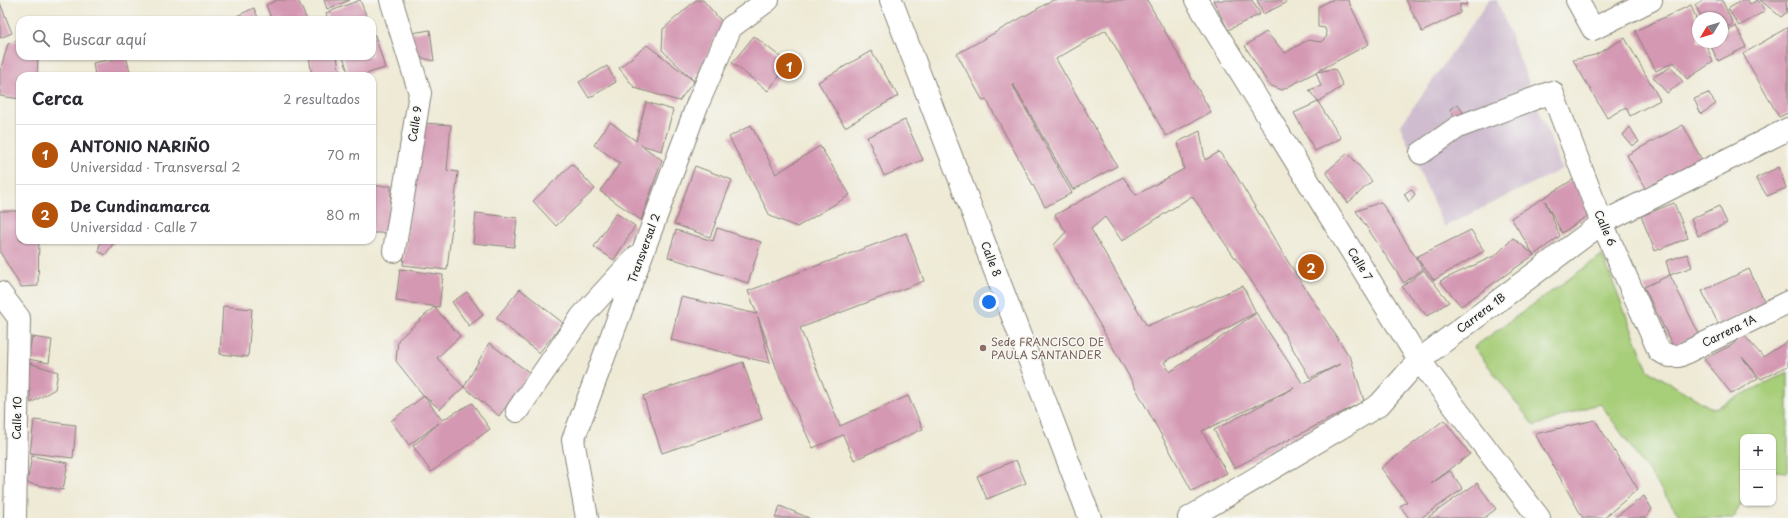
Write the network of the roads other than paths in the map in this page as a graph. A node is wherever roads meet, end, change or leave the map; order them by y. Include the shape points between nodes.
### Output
1 (391, 0) edge
2 (768, 0) edge
3 (891, 0) edge
4 (1196, 0) edge
5 (1577, 0) edge
6 (1651, 0) edge
7 (1788, 129) edge
8 (1421, 153) dead end
9 (1602, 223) junction
10 (644, 248) junction
11 (394, 251) dead end
12 (0, 293) edge
13 (1788, 302) edge
14 (1670, 356) joint
15 (1420, 360) junction
16 (517, 411) dead end
17 (15, 518) edge
18 (587, 518) edge
19 (1090, 518) edge
20 (1188, 518) edge
21 (1539, 518) edge

1 - 11 street, Calle 9 via 420,93
2 - 10 street, Transversal 2 via 731,27 698,103
3 - 19 street, Calle 8
4 - 15 street, Calle 7
5 - 6 street via 1594,29
7 - 9 street, Carrera 1B
8 - 9 street, Calle 6 via 1458,127 1552,92
9 - 14 street, Calle 6 via 1659,351
9 - 15 street, Carrera 1B
10 - 16 street via 582,316
10 - 18 street, Transversal 2 via 573,440
12 - 17 street, Calle 10 via 19,318
13 - 14 street, Carrera 1A via 1679,356
15 - 20 street, Carrera 1B via 1379,405
15 - 21 street, Calle 7

